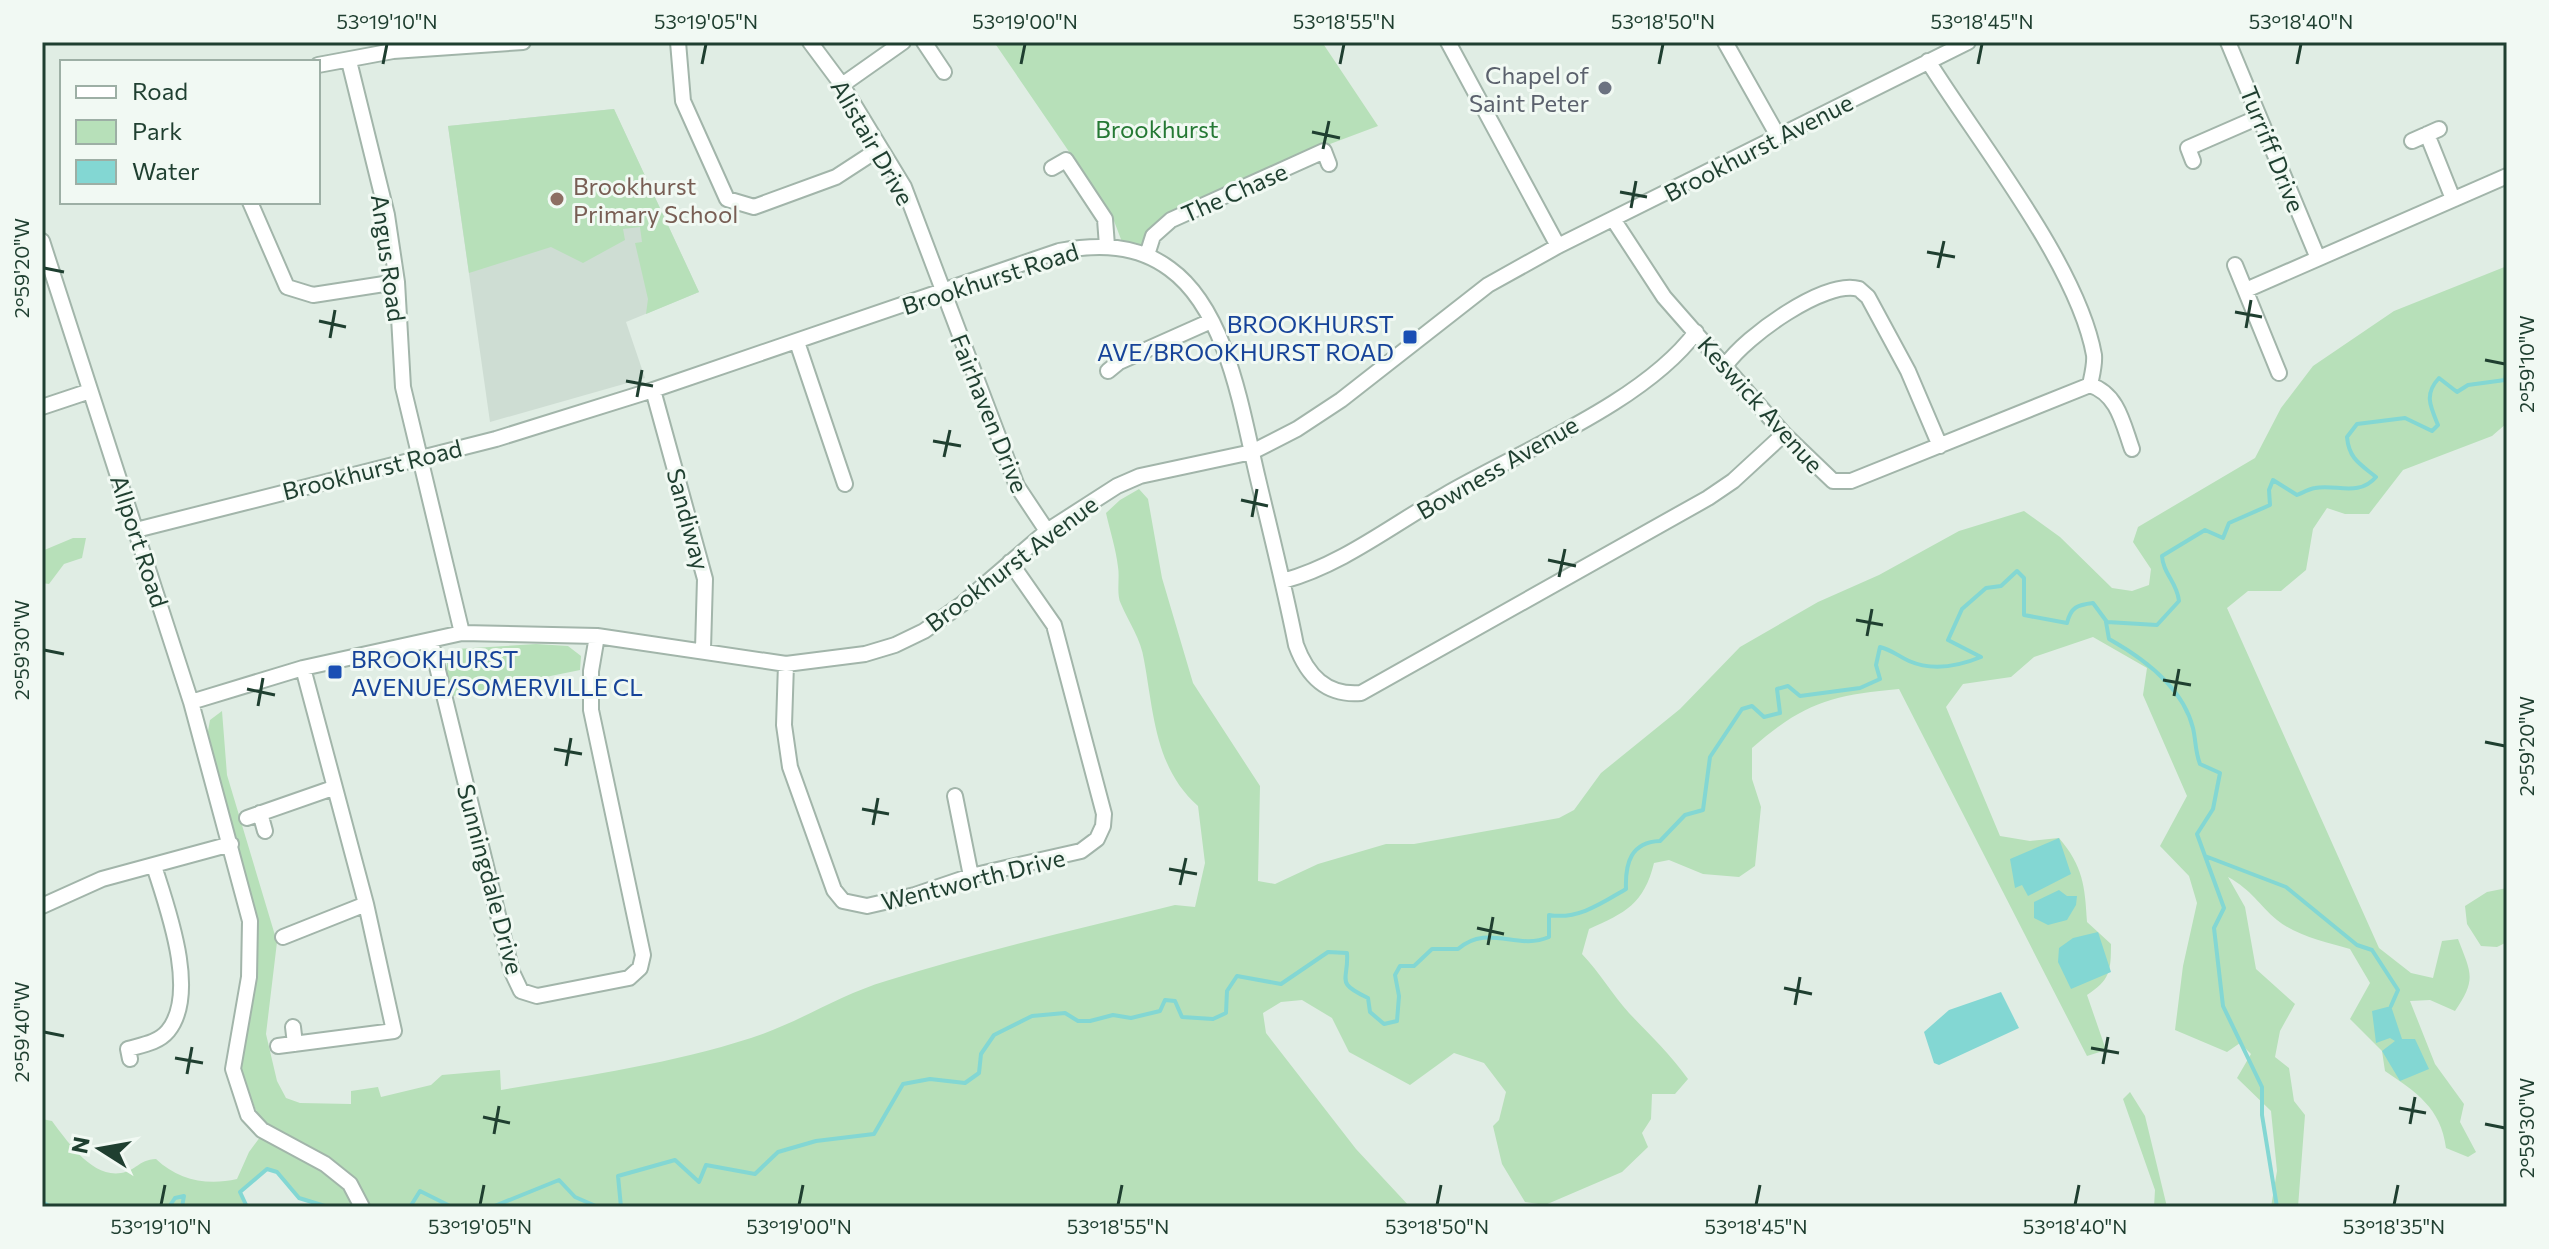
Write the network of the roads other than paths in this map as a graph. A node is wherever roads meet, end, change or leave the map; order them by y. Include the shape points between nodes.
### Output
1 (523, 42) edge
2 (678, 42) edge
3 (810, 42) edge
4 (903, 42) edge
5 (924, 42) edge
6 (1448, 42) edge
7 (1725, 42) edge
8 (1968, 42) edge
9 (2228, 42) edge
10 (349, 61) junction
11 (1928, 61) junction
12 (320, 65) edge
13 (944, 72) dead end
14 (842, 85) junction
15 (2259, 117) junction
16 (1778, 136) junction
17 (2412, 141) dead end
18 (2188, 148) dead end
19 (879, 149) junction
20 (1329, 164) dead end
21 (1052, 168) dead end
22 (2507, 176) edge
23 (2453, 199) junction
24 (251, 204) edge
25 (1613, 219) junction
26 (42, 241) edge
27 (1107, 246) junction
28 (1558, 246) junction
29 (1147, 255) junction
30 (2317, 256) junction
31 (2235, 265) dead end
32 (397, 282) junction
33 (2246, 290) junction
34 (942, 292) junction
35 (1211, 321) junction
36 (1696, 332) junction
37 (797, 342) junction
38 (1112, 361) dead end
39 (1726, 365) junction
40 (2279, 373) dead end
41 (2090, 385) junction
42 (653, 390) junction
43 (90, 391) junction
44 (42, 407) edge
45 (1784, 434) junction
46 (1940, 446) junction
47 (2132, 449) dead end
48 (1252, 452) junction
49 (421, 456) junction
50 (845, 484) dead end
51 (136, 530) junction
52 (1047, 531) junction
53 (1010, 562) junction
54 (1283, 581) junction
55 (462, 633) junction
56 (597, 636) junction
57 (431, 642) junction
58 (703, 649) junction
59 (786, 664) junction
60 (303, 668) junction
61 (191, 702) junction
62 (333, 788) junction
63 (955, 796) dead end
64 (265, 831) dead end
65 (231, 844) junction
66 (154, 866) junction
67 (971, 876) junction
68 (366, 904) junction
69 (42, 906) edge
70 (283, 937) dead end
71 (293, 1027) dead end
72 (295, 1044) junction
73 (278, 1046) dead end
74 (130, 1059) dead end
75 (362, 1207) edge

1 - 10 street via 393,51
2 - 19 street via 683,101 727,199 754,207 836,177
3 - 14 street, Alistair Drive
4 - 14 street
5 - 13 street
6 - 28 street
7 - 16 street
8 - 11 street, Brookhurst Avenue
9 - 15 street, Turriff Drive
10 - 12 street
10 - 32 street, Angus Road via 387,215
11 - 16 street, Brookhurst Avenue
11 - 41 street via 2075,297 2095,358
14 - 19 street, Alistair Drive
15 - 18 street
15 - 30 street, Turriff Drive
16 - 25 street, Brookhurst Avenue
17 - 23 street via 2433,131
19 - 34 street, Alistair Drive via 904,187
20 - 29 street, The Chase via 1324,151 1171,220 1153,236
21 - 27 street via 1066,160 1105,219
22 - 23 street
23 - 30 street
24 - 32 street via 287,287 313,295
25 - 28 street, Brookhurst Avenue
25 - 36 street, Keswick Avenue via 1664,297
26 - 43 street, Allport Road
27 - 29 street, Brookhurst Road
27 - 34 street, Brookhurst Road via 1059,251
28 - 48 street, Brookhurst Avenue via 1488,285 1341,400
29 - 35 street, Brookhurst Road via 1171,269
30 - 33 street
31 - 33 street
32 - 49 street, Angus Road via 403,387
33 - 40 street
34 - 37 street, Brookhurst Road
34 - 52 street, Fairhaven Drive via 1017,486
35 - 38 street
35 - 48 street, Brookhurst Road
36 - 39 street, Keswick Avenue
36 - 54 street, Bowness Avenue via 1681,351 1627,393 1343,557
37 - 42 street, Brookhurst Road
37 - 50 street
39 - 45 street, Keswick Avenue
39 - 46 street via 1737,348 1833,288 1859,289 1908,371
41 - 46 street, Keswick Avenue
41 - 47 street via 2104,389 2115,405
42 - 49 street, Brookhurst Road via 496,439
42 - 58 street, Sandiway via 705,579
43 - 44 street
43 - 51 street, Allport Road
45 - 46 street, Keswick Avenue via 1833,481 1851,481
45 - 54 street, Brookhurst Road via 1708,498 1361,693 1327,686 1304,666
48 - 52 street, Brookhurst Avenue via 1140,476
48 - 54 street, Brookhurst Road
49 - 51 street, Brookhurst Road
49 - 55 street, Angus Road
51 - 61 street, Allport Road
52 - 53 street, Brookhurst Avenue
53 - 59 street, Brookhurst Avenue via 962,604 895,645
53 - 67 street, Wentworth Drive via 1054,625 1103,826 1097,839 1081,851
55 - 56 street, Brookhurst Avenue
55 - 57 street, Brookhurst Avenue
56 - 57 street, Sunningdale Drive via 591,710 643,955 640,968 629,978 537,996 521,991 512,972
56 - 58 street, Brookhurst Avenue
57 - 60 street, Brookhurst Avenue
58 - 59 street, Brookhurst Avenue
59 - 67 street, Wentworth Drive via 784,725 790,767 834,890 843,901 867,906
60 - 61 street, Brookhurst Avenue
60 - 62 street
61 - 65 street, Allport Road
62 - 64 street via 254,816
62 - 68 street
63 - 67 street
65 - 66 street
65 - 75 street, Allport Road via 250,921 249,977 233,1069 248,1115 262,1130 350,1184
66 - 69 street via 102,879
66 - 74 street via 176,937 180,997 169,1030 157,1040 128,1049
68 - 70 street
68 - 72 street via 394,1031
71 - 72 street
72 - 73 street

